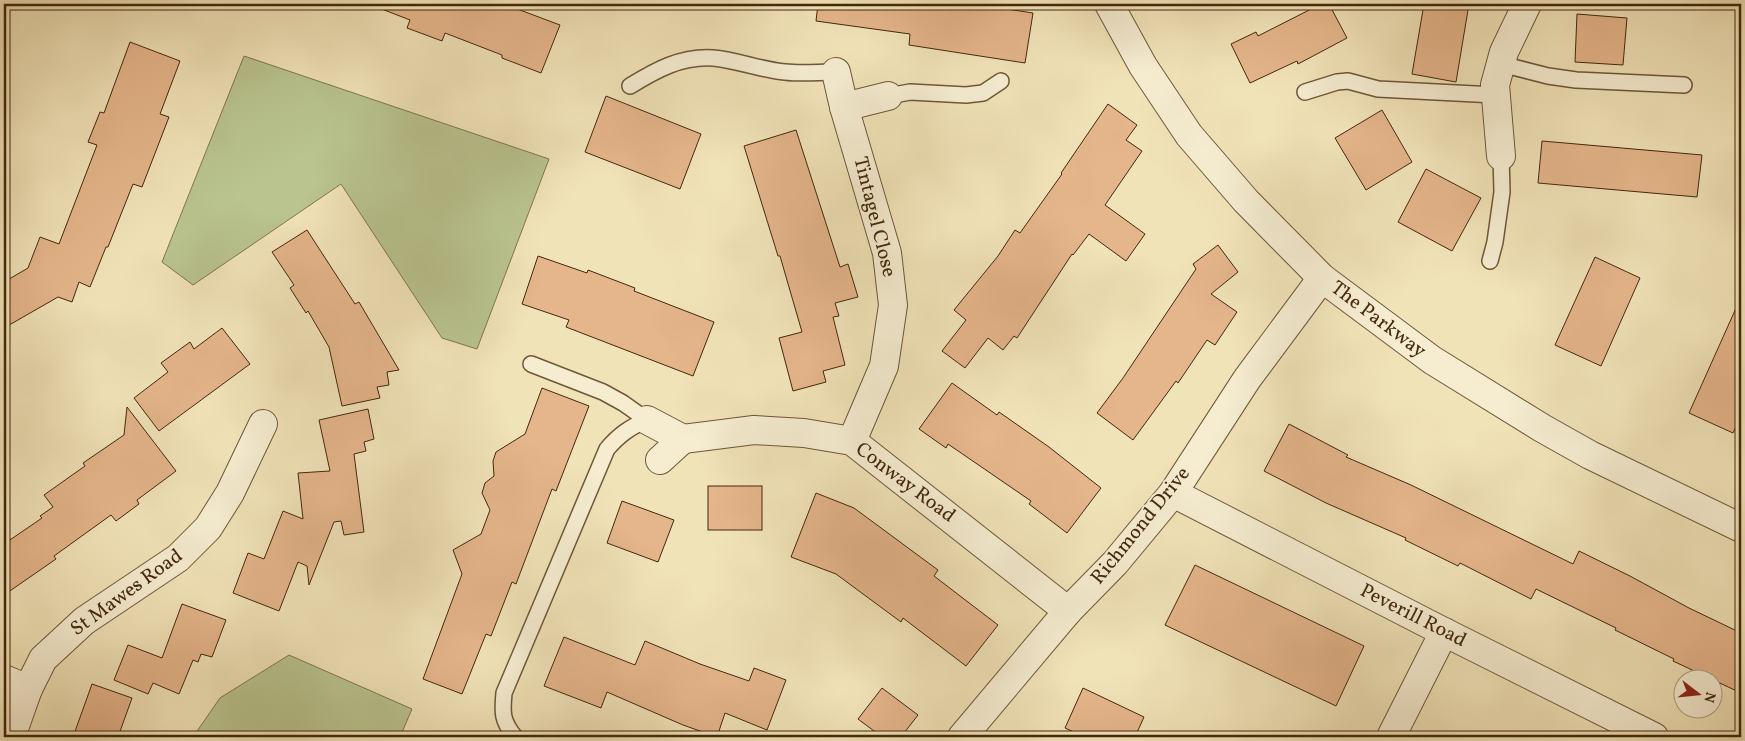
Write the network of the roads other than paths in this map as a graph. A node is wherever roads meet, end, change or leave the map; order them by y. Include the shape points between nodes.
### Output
1 (1109, 4) edge
2 (1527, 4) edge
3 (1501, 64) junction
4 (836, 72) joint
5 (1001, 81) dead end
6 (1684, 85) dead end
7 (630, 86) dead end
8 (1305, 92) dead end
9 (1496, 95) junction
10 (888, 96) joint
11 (844, 107) junction
12 (1500, 156) joint
13 (1490, 261) dead end
14 (1322, 278) junction
15 (531, 364) dead end
16 (647, 420) junction
17 (263, 424) dead end
18 (683, 439) junction
19 (852, 441) junction
20 (660, 460) dead end
21 (1173, 493) junction
22 (1741, 526) edge
23 (1068, 611) junction
24 (1444, 632) junction
25 (16, 684) edge
26 (11, 737) edge
27 (515, 737) edge
28 (962, 737) edge
29 (1391, 737) edge
30 (1654, 737) edge

1 - 14 street, The Parkway via 1143,66 1189,135 1246,201
2 - 3 street
3 - 6 lane via 1576,80
3 - 9 street via 1495,85
4 - 7 lane via 786,72 714,58 696,58 658,69
4 - 11 street, Tintagel Close
5 - 10 lane via 983,93 910,92
8 - 9 lane via 1348,81 1378,89
9 - 12 street
10 - 11 street
11 - 19 street, Tintagel Close via 887,252 893,305 884,366
12 - 13 lane via 1502,192
14 - 21 street, Richmond Drive via 1247,379
14 - 22 street, The Parkway via 1432,360 1542,428
15 - 16 lane via 603,392
16 - 18 street
16 - 27 lane via 621,434 607,448 504,693 502,711 506,725
17 - 25 street, St Mawes Road via 230,493 208,528 178,558 84,621
18 - 19 street, Conway Road via 754,430 804,433
18 - 20 street
19 - 23 street, Conway Road
21 - 23 street, Richmond Drive
21 - 24 street, Peverill Road
23 - 28 street, Richmond Drive
24 - 29 street
24 - 30 street, Peverill Road
25 - 26 street, St Mawes Road

